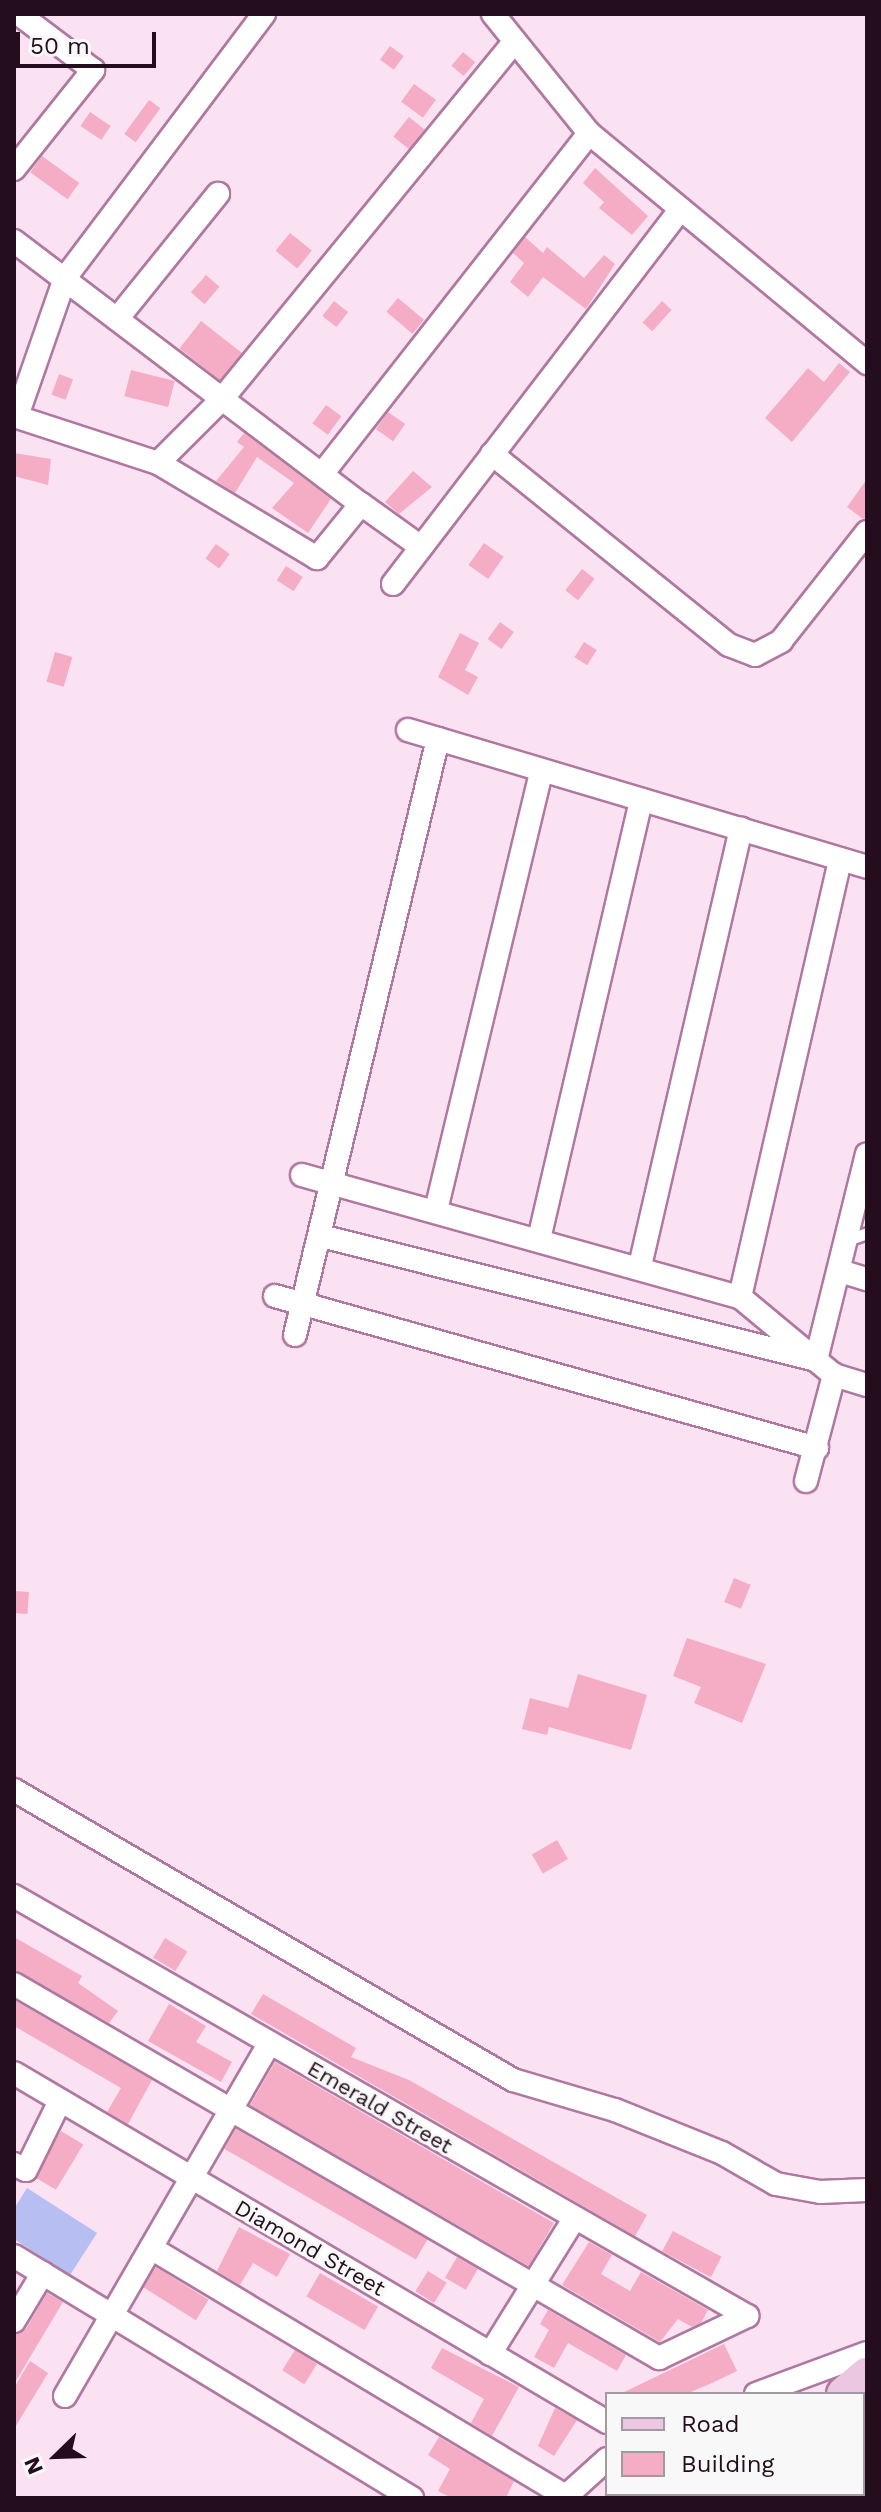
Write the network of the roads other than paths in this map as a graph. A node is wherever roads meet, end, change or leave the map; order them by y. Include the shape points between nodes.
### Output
1 (19, 14) edge
2 (264, 14) edge
3 (493, 14) edge
4 (513, 44) junction
5 (589, 133) junction
6 (14, 169) edge
7 (218, 194) dead end
8 (679, 211) junction
9 (14, 241) edge
10 (65, 278) junction
11 (117, 319) junction
12 (867, 363) edge
13 (222, 399) junction
14 (15, 416) edge
15 (492, 454) junction
16 (158, 463) junction
17 (322, 474) junction
18 (361, 504) junction
19 (867, 532) edge
20 (421, 547) junction
21 (393, 584) dead end
22 (408, 730) dead end
23 (438, 739) junction
24 (541, 772) junction
25 (641, 800) junction
26 (741, 829) junction
27 (840, 859) junction
28 (867, 867) edge
29 (867, 1154) edge
30 (302, 1175) dead end
31 (335, 1182) junction
32 (436, 1210) junction
33 (321, 1236) junction
34 (857, 1236) edge
35 (539, 1239) junction
36 (640, 1266) junction
37 (840, 1271) junction
38 (867, 1279) edge
39 (275, 1296) dead end
40 (740, 1297) junction
41 (303, 1304) junction
42 (295, 1335) dead end
43 (816, 1360) junction
44 (834, 1375) junction
45 (867, 1385) edge
46 (817, 1448) junction
47 (806, 1481) dead end
48 (14, 1790) edge
49 (14, 1896) edge
50 (14, 1984) edge
51 (270, 2043) junction
52 (14, 2073) edge
53 (60, 2101) junction
54 (230, 2111) junction
55 (14, 2164) edge
56 (191, 2178) junction
57 (867, 2190) edge
58 (574, 2219) junction
59 (151, 2248) junction
60 (14, 2256) edge
61 (43, 2273) junction
62 (532, 2287) junction
63 (112, 2315) junction
64 (14, 2321) edge
65 (867, 2353) edge
66 (490, 2354) junction
67 (867, 2375) edge
68 (761, 2392) edge
69 (846, 2392) edge
70 (65, 2396) dead end
71 (605, 2421) edge
72 (605, 2461) edge
73 (565, 2497) edge
74 (412, 2498) edge

1 - 6 street via 93,70
2 - 10 street
3 - 4 street
4 - 5 street
4 - 13 street
5 - 8 street
5 - 17 street
7 - 11 street
8 - 12 street
8 - 15 street
9 - 10 street
10 - 11 street
10 - 14 street
11 - 13 street
13 - 16 street
13 - 17 street
14 - 16 street
15 - 19 street via 729,645 755,655 781,641
15 - 20 street
16 - 18 street via 317,558
17 - 18 street
18 - 20 street
20 - 21 street
22 - 23 street
23 - 24 street
23 - 31 street
24 - 25 street
24 - 32 street
25 - 26 street
25 - 35 street
26 - 27 street
26 - 36 street
27 - 28 street
27 - 40 street
29 - 34 street
30 - 31 street
31 - 32 street
31 - 33 street
32 - 35 street
33 - 41 street
33 - 43 street
34 - 37 street
35 - 36 street
36 - 40 street
37 - 38 street
37 - 43 street
39 - 41 street
40 - 43 street
41 - 42 street
41 - 46 street
43 - 44 street
44 - 45 street
44 - 46 street
46 - 47 street
48 - 57 street via 513,2080 628,2115 722,2153 776,2184 820,2192
49 - 51 street, Emerald Street
50 - 54 street
51 - 54 street
51 - 58 street, Emerald Street
52 - 53 street, Diamond Street
53 - 55 street via 26,2170
53 - 56 street, Diamond Street
54 - 56 street
54 - 62 street
56 - 59 street
56 - 66 street, Diamond Street
58 - 62 street
58 - 62 street, Emerald Street via 747,2316 659,2358
59 - 63 street
59 - 73 street
60 - 61 street
61 - 63 street
61 - 64 street
62 - 66 street
63 - 70 street
63 - 74 street
65 - 68 street
66 - 71 street, Diamond Street
67 - 69 main road
72 - 73 street

